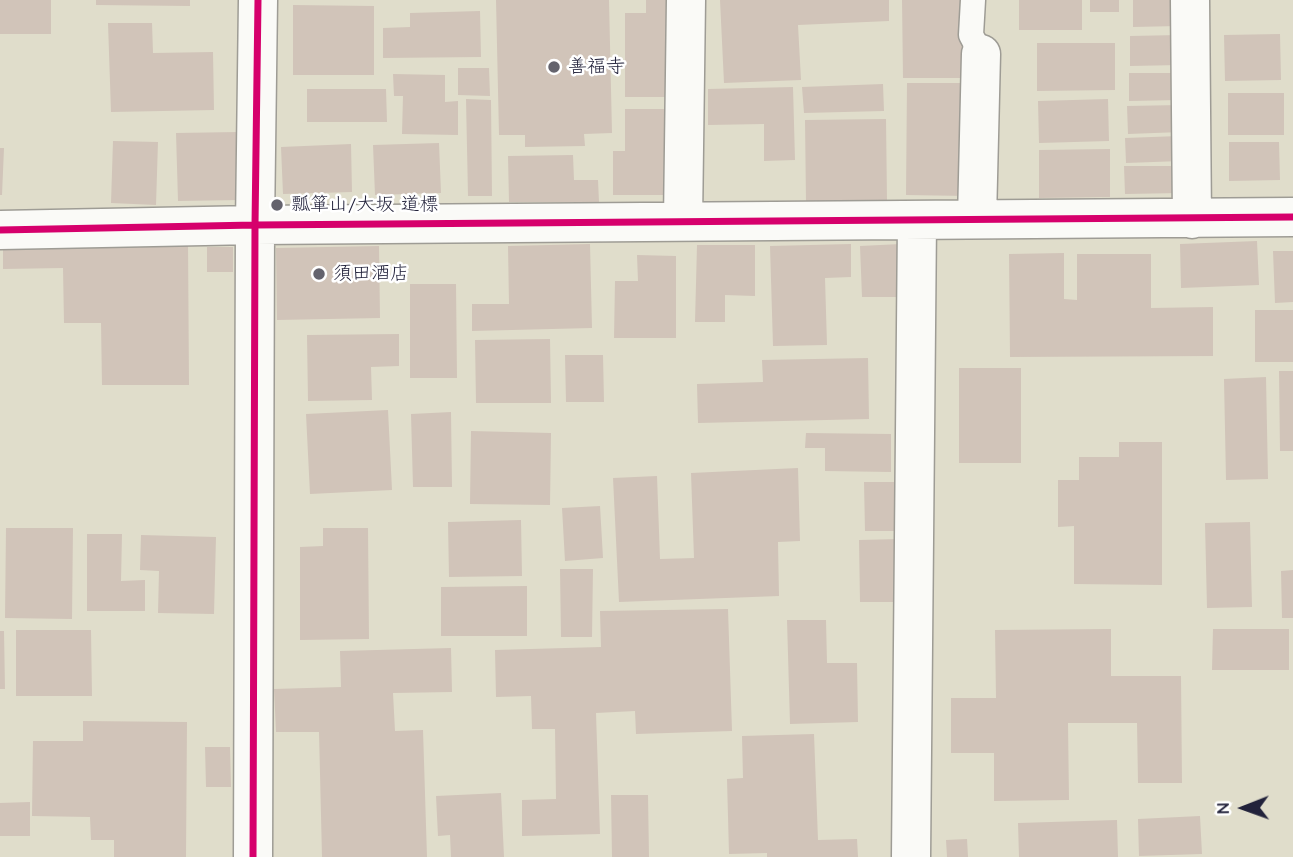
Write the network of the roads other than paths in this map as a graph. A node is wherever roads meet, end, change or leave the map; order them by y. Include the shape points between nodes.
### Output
1 (258, 0) edge
2 (686, 0) edge
3 (973, 0) edge
4 (1190, 0) edge
5 (981, 54) joint
6 (1293, 218) edge
7 (977, 219) junction
8 (1192, 219) junction
9 (683, 221) junction
10 (916, 221) junction
11 (255, 225) junction
12 (0, 230) edge
13 (253, 857) edge
14 (911, 857) edge

1 - 11 street
2 - 9 street
3 - 5 lane via 971,34
4 - 8 street
5 - 7 street
6 - 8 street
7 - 8 street
7 - 10 street
9 - 10 street
9 - 11 street
10 - 14 street
11 - 12 street
11 - 13 street

